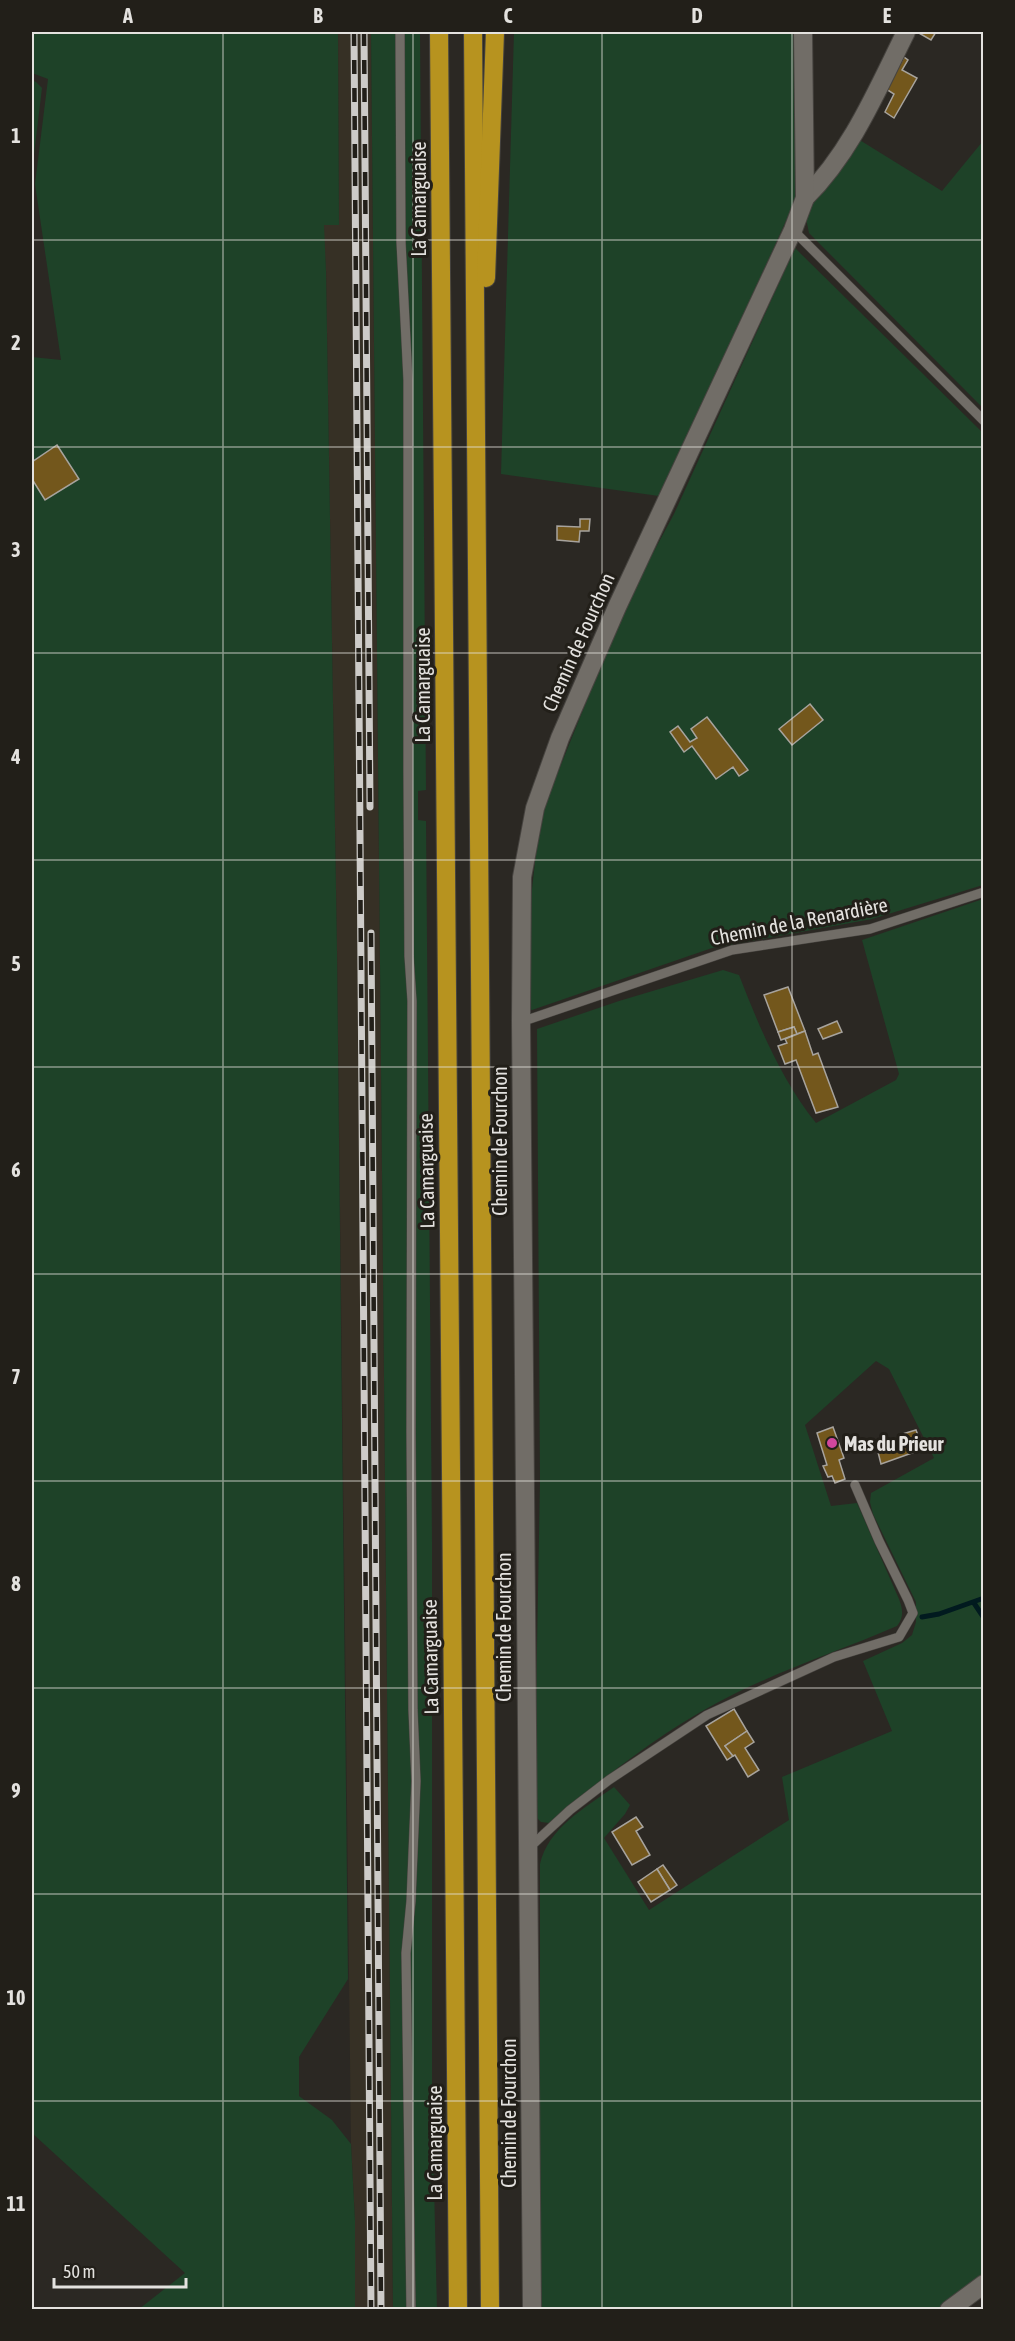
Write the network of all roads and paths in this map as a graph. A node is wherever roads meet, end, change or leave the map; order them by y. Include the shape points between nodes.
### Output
1 (400, 32) edge
2 (439, 32) edge
3 (472, 32) edge
4 (495, 32) edge
5 (803, 32) edge
6 (906, 32) edge
7 (805, 198) junction
8 (793, 230) junction
9 (984, 421) edge
10 (477, 502) junction
11 (984, 892) edge
12 (520, 1022) junction
13 (855, 1485) dead end
14 (528, 1848) junction
15 (984, 2284) edge
16 (411, 2310) edge
17 (458, 2310) edge
18 (490, 2310) edge
19 (532, 2310) edge
20 (949, 2310) edge

1 - 16 lane via 401,242 408,380 411,1432 416,1781 406,1953
2 - 17 highway, La Camarguaise
3 - 10 highway
4 - 10 highway
5 - 7 street, Chemin de Fourchon
6 - 7 street via 858,129 824,179
7 - 8 street, Chemin de Fourchon
8 - 9 lane
8 - 12 street, Chemin de Fourchon via 617,607 560,738 539,798 522,877
10 - 18 highway
11 - 12 lane, Chemin de la Renardière via 870,929 732,950
12 - 14 street, Chemin de Fourchon
13 - 14 lane via 913,1613 899,1637 834,1657 706,1715 609,1780
14 - 19 street, Chemin de Fourchon
15 - 20 street

